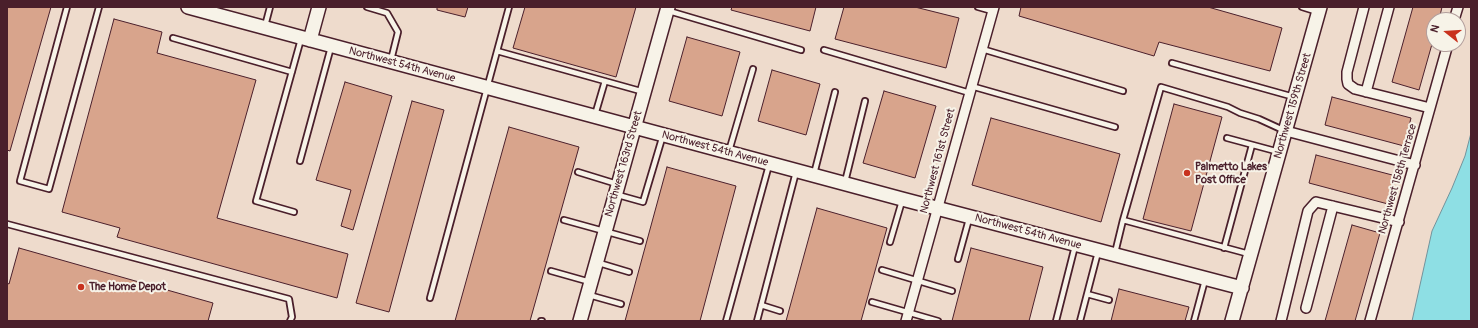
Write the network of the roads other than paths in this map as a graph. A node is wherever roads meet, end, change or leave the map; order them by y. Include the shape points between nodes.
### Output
1 (67, 7) edge
2 (99, 7) edge
3 (188, 7) edge
4 (270, 7) edge
5 (319, 7) edge
6 (367, 7) edge
7 (509, 7) edge
8 (978, 7) edge
9 (1302, 7) edge
10 (1364, 7) edge
11 (1389, 7) edge
12 (668, 9) edge
13 (993, 9) edge
14 (1320, 9) edge
15 (265, 28) junction
16 (173, 38) dead end
17 (306, 39) junction
18 (331, 46) junction
19 (982, 49) junction
20 (801, 50) dead end
21 (824, 50) dead end
22 (497, 51) junction
23 (1446, 52) edge
24 (391, 62) junction
25 (1172, 63) dead end
26 (753, 69) dead end
27 (292, 72) junction
28 (605, 81) junction
29 (487, 88) junction
30 (970, 89) junction
31 (1123, 91) dead end
32 (645, 92) junction
33 (835, 92) dead end
34 (1366, 92) junction
35 (1295, 97) junction
36 (865, 101) dead end
37 (1430, 108) junction
38 (595, 117) junction
39 (1115, 127) dead end
40 (635, 128) junction
41 (1286, 131) junction
42 (663, 135) junction
43 (1227, 138) dead end
44 (1252, 145) junction
45 (1280, 152) junction
46 (728, 153) junction
47 (300, 161) dead end
48 (770, 164) junction
49 (1415, 164) junction
50 (796, 171) junction
51 (578, 172) dead end
52 (813, 176) junction
53 (844, 184) junction
54 (617, 189) junction
55 (902, 199) junction
56 (1333, 206) junction
57 (937, 209) junction
58 (294, 212) dead end
59 (969, 217) junction
60 (564, 220) dead end
61 (1124, 220) junction
62 (1399, 222) junction
63 (7, 224) edge
64 (605, 232) junction
65 (640, 241) dead end
66 (890, 242) dead end
67 (1076, 245) junction
68 (1224, 248) junction
69 (1098, 251) junction
70 (1114, 255) junction
71 (1251, 255) junction
72 (958, 259) dead end
73 (597, 262) junction
74 (882, 270) dead end
75 (552, 271) dead end
76 (629, 272) dead end
77 (1205, 279) junction
78 (918, 281) junction
79 (590, 288) junction
80 (1242, 288) junction
81 (952, 291) dead end
82 (1087, 294) junction
83 (430, 298) dead end
84 (1109, 300) dead end
85 (872, 302) dead end
86 (621, 304) dead end
87 (761, 305) junction
88 (1306, 308) dead end
89 (780, 311) dead end
90 (908, 317) edge
91 (290, 321) edge
92 (580, 321) edge
93 (726, 321) edge
94 (757, 321) edge
95 (938, 321) edge
96 (1056, 321) edge
97 (1080, 321) edge
98 (1194, 321) edge
99 (1232, 321) edge
100 (1281, 321) edge
101 (1370, 321) edge

1 - 2 lane via 20,181 49,189
3 - 15 street, Northwest 54th Avenue
4 - 15 lane
5 - 17 street
6 - 24 lane via 387,13 398,32
7 - 22 lane
8 - 13 lane
9 - 14 lane
10 - 34 street via 1347,79 1348,84 1355,89
11 - 34 street
12 - 20 lane
12 - 32 street, Northwest 163rd Street
13 - 19 street, Northwest 161st Street
14 - 35 street, Northwest 159th Street
15 - 17 street, Northwest 54th Avenue
16 - 27 lane
17 - 18 street, Northwest 54th Avenue
17 - 27 lane
18 - 24 street, Northwest 54th Avenue
18 - 47 lane
19 - 30 street, Northwest 161st Street
19 - 31 lane
21 - 30 lane
22 - 28 lane
22 - 29 lane
23 - 37 street, Northwest 158th Terrace
24 - 29 street, Northwest 54th Avenue
25 - 35 lane
26 - 46 lane
27 - 58 lane via 256,201
28 - 32 lane
28 - 38 lane
29 - 38 street, Northwest 54th Avenue
29 - 83 lane
30 - 39 lane
30 - 57 street, Northwest 161st Street
32 - 40 street, Northwest 163rd Street
33 - 52 lane
34 - 37 street
35 - 41 street, Northwest 159th Street
36 - 53 lane
37 - 49 street, Northwest 158th Terrace
38 - 40 street, Northwest 54th Avenue
40 - 42 street, Northwest 54th Avenue
40 - 54 street, Northwest 163rd Street
41 - 45 street, Northwest 159th Street
41 - 49 street
41 - 61 lane via 1228,107 1161,87
42 - 46 street, Northwest 54th Avenue
42 - 54 lane via 643,202
43 - 44 lane
44 - 45 lane
44 - 68 lane
45 - 71 street, Northwest 159th Street
46 - 48 street, Northwest 54th Avenue
48 - 50 street, Northwest 54th Avenue
48 - 93 lane
49 - 62 street, Northwest 158th Terrace
50 - 52 street, Northwest 54th Avenue
50 - 87 lane
51 - 54 lane
52 - 53 street, Northwest 54th Avenue
53 - 55 street, Northwest 54th Avenue
54 - 64 street, Northwest 163rd Street
55 - 57 street, Northwest 54th Avenue
55 - 66 lane
56 - 62 street
56 - 88 street
56 - 100 street via 1316,202 1308,211
57 - 59 street, Northwest 54th Avenue
57 - 78 street, Northwest 161st Street
59 - 67 street, Northwest 54th Avenue
59 - 72 lane
60 - 64 lane
61 - 68 lane
61 - 70 lane
62 - 101 street, Northwest 158th Terrace
63 - 91 lane via 289,299 292,317
64 - 65 lane
64 - 73 street, Northwest 163rd Street
67 - 69 street, Northwest 54th Avenue
67 - 96 lane
68 - 71 lane
69 - 70 street, Northwest 54th Avenue
69 - 82 lane
70 - 77 street, Northwest 54th Avenue
71 - 80 street, Northwest 159th Street
73 - 76 lane
73 - 79 street, Northwest 163rd Street
74 - 78 lane
75 - 79 lane
77 - 80 street, Northwest 54th Avenue
77 - 98 lane
78 - 81 lane
78 - 90 street, Northwest 161st Street
79 - 86 lane
79 - 92 street, Northwest 163rd Street
80 - 99 street, Northwest 159th Street
82 - 84 lane
82 - 97 lane
85 - 90 lane
87 - 89 lane
87 - 94 lane
90 - 95 lane

